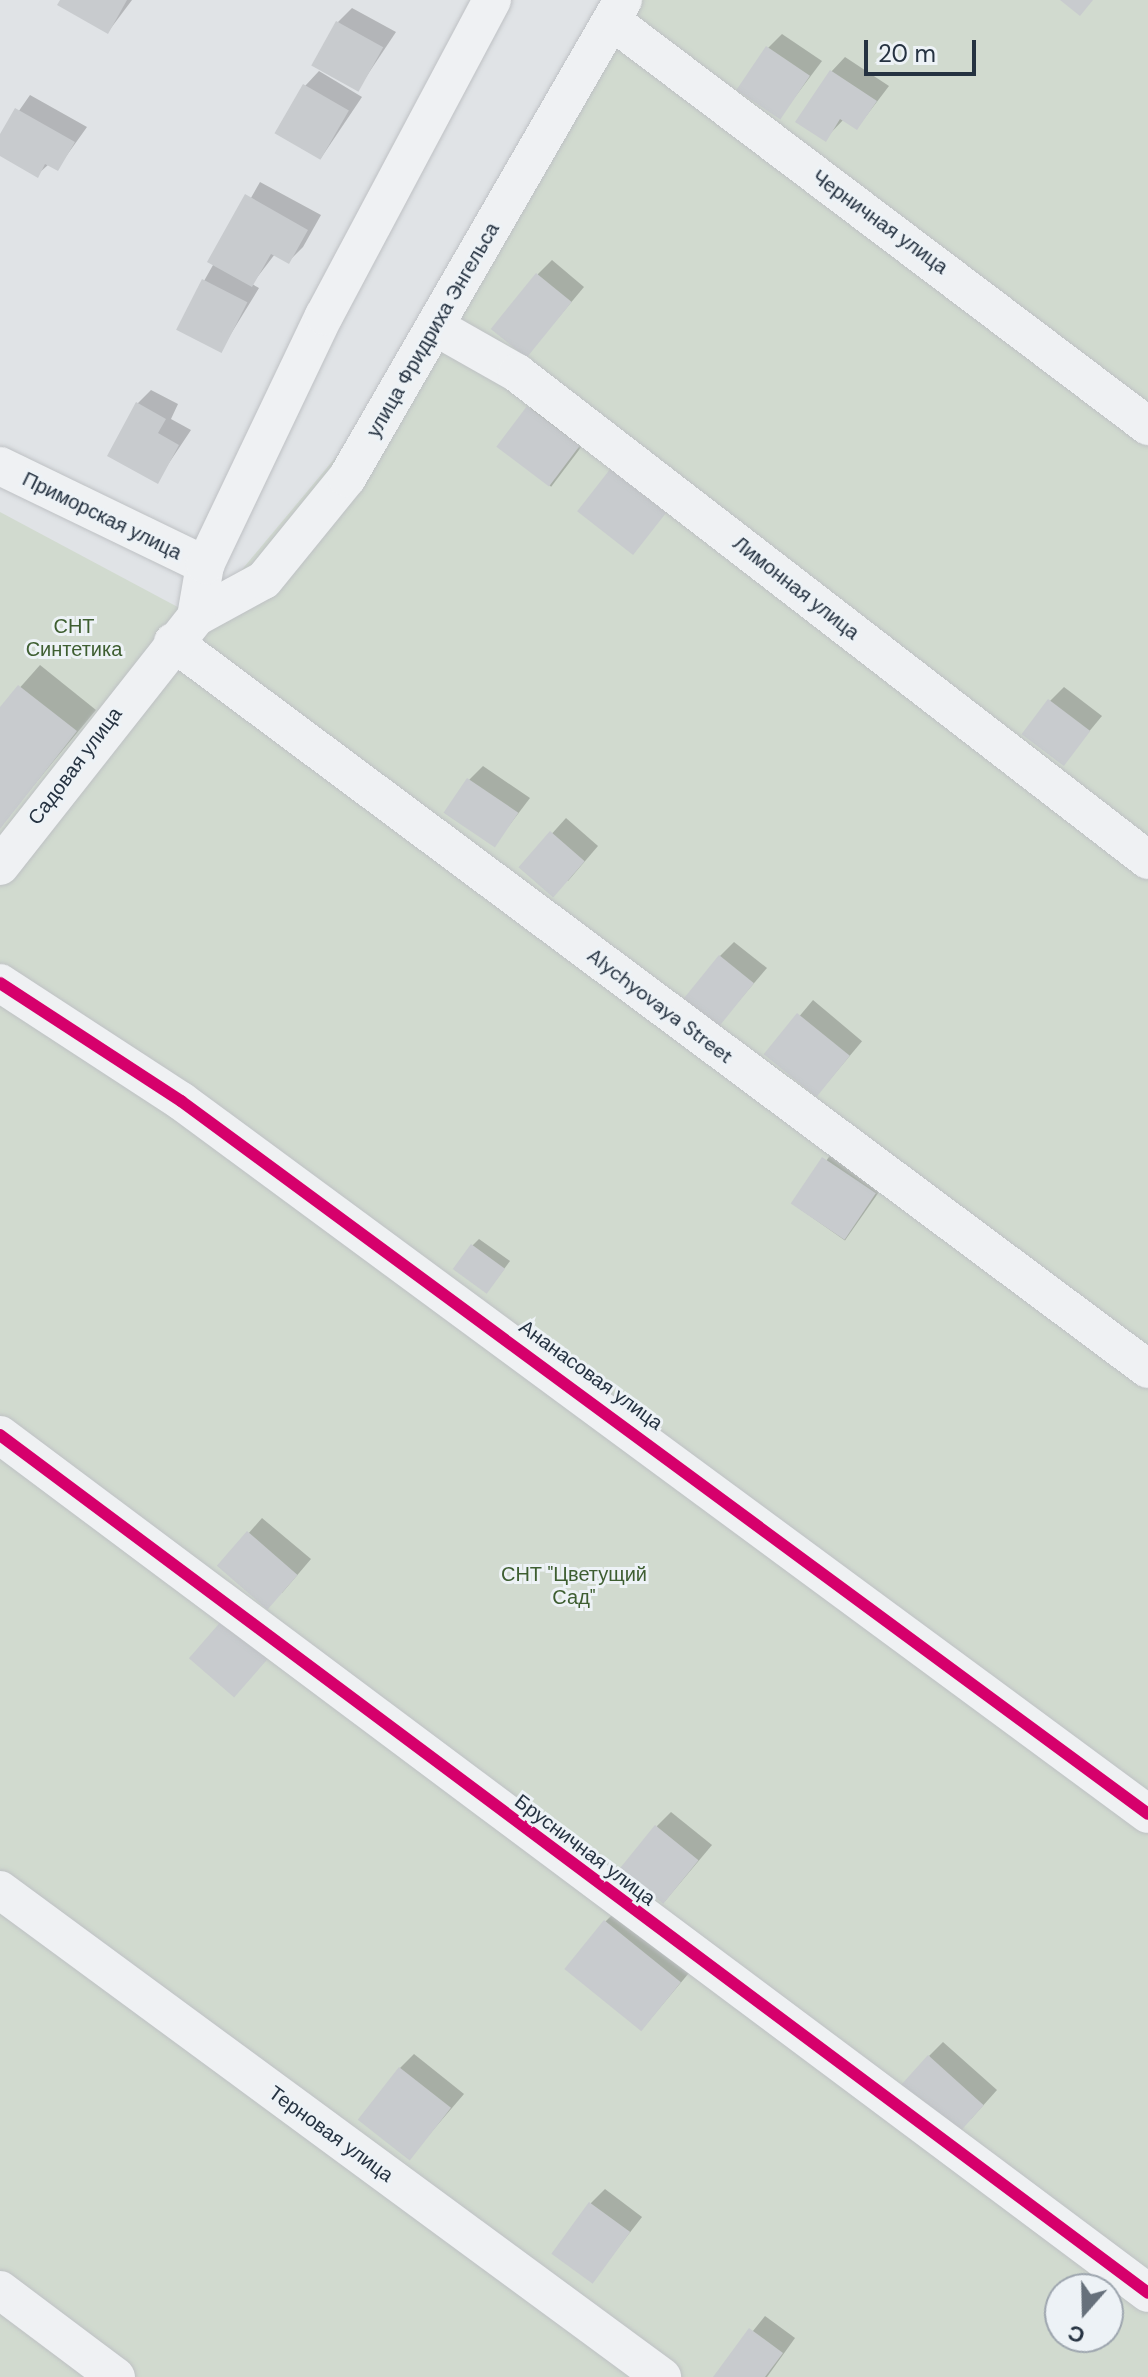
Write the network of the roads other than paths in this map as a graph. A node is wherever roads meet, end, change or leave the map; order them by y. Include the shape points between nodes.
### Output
1 (492, 0) edge
2 (617, 10) edge
3 (436, 327) junction
4 (1148, 426) edge
5 (0, 466) edge
6 (205, 565) junction
7 (173, 642) junction
8 (1148, 860) edge
9 (0, 866) edge
10 (0, 983) edge
11 (1148, 1369) edge
12 (0, 1435) edge
13 (1148, 1814) edge
14 (0, 1890) edge
15 (0, 2290) edge
16 (1148, 2293) edge
17 (116, 2377) edge
18 (662, 2377) edge

1 - 6 street via 366,229
2 - 3 street, улица Фридриха Энгельса
2 - 4 street, Черничная улица
3 - 7 street, улица Фридриха Энгельса via 297,547 264,580
3 - 8 street, Лимонная улица via 517,373
5 - 6 street, Приморская улица
6 - 7 street
7 - 9 street, Садовая улица
7 - 11 street, Alychyovaya Street
10 - 13 street, Ананасовая улица via 181,1101
12 - 16 street, Брусничная улица
14 - 18 street, Терновая улица
15 - 17 street

